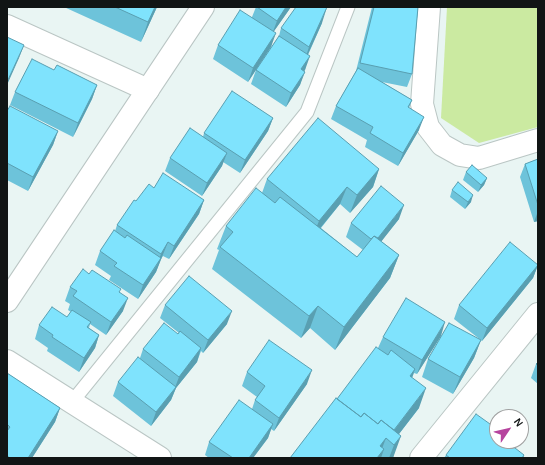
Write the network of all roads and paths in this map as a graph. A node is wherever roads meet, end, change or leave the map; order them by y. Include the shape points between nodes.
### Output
1 (203, 7) edge
2 (348, 7) edge
3 (429, 7) edge
4 (7, 26) edge
5 (148, 90) junction
6 (538, 140) edge
7 (7, 301) edge
8 (538, 314) edge
9 (7, 361) edge
10 (72, 402) junction
11 (160, 458) edge
12 (421, 458) edge

1 - 5 street
2 - 10 lane via 307,112
3 - 6 street via 422,104 428,127 442,145 460,155 479,158
4 - 5 street
5 - 7 street
8 - 12 street
9 - 10 street
10 - 11 street

